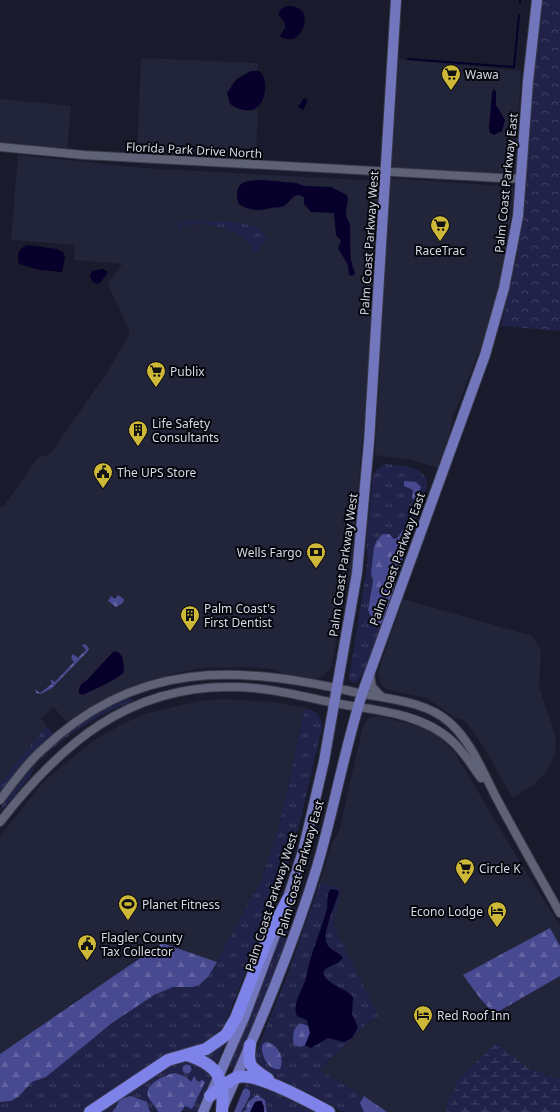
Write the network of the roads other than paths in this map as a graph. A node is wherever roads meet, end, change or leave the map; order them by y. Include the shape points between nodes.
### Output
1 (396, 0) edge
2 (537, 0) edge
3 (0, 147) edge
4 (386, 173) junction
5 (521, 180) junction
6 (370, 674) junction
7 (338, 688) junction
8 (362, 694) junction
9 (384, 698) junction
10 (335, 703) junction
11 (358, 707) junction
12 (497, 799) junction
13 (0, 800) edge
14 (0, 822) edge
15 (288, 899) junction
16 (560, 913) edge
17 (250, 1045) junction
18 (187, 1055) junction
19 (236, 1077) junction
20 (220, 1083) junction
21 (282, 1088) junction
22 (210, 1096) joint
23 (221, 1111) edge
24 (90, 1112) edge
25 (203, 1112) edge
26 (329, 1112) edge

1 - 4 main road, Palm Coast Parkway West
2 - 5 main road, Palm Coast Parkway East
3 - 4 street, Florida Park Drive North via 77,155
4 - 5 street, Florida Park Drive North
4 - 7 main road, Palm Coast Parkway West via 366,481 353,596
5 - 6 main road, Palm Coast Parkway East via 510,264 492,330
6 - 8 main road, Palm Coast Parkway East
6 - 9 street via 374,690
7 - 8 street
7 - 10 main road, Palm Coast Parkway West
7 - 13 street via 262,675 225,674 185,678 143,687 105,703 68,727 41,750
8 - 9 street
8 - 11 main road, Palm Coast Parkway East
9 - 12 street via 430,709 450,722 467,744
10 - 11 street
10 - 14 street via 233,687 197,689 148,700 105,721 79,738 41,773
10 - 15 main road, Palm Coast Parkway West via 324,762
11 - 12 street via 413,719 440,732 457,745
11 - 17 main road, Palm Coast Parkway East via 319,859 295,936
12 - 16 street
15 - 18 highway via 268,937 228,1032 214,1045
15 - 20 main road, Palm Coast Parkway West
17 - 19 main road, Palm Coast Parkway East
17 - 21 highway via 250,1066
18 - 20 highway via 210,1065 216,1071
18 - 24 highway via 176,1056 158,1066
19 - 20 highway
19 - 21 highway via 247,1077
19 - 23 main road, Palm Coast Parkway East
20 - 22 highway
20 - 23 highway via 223,1094
21 - 26 highway
22 - 25 main road

